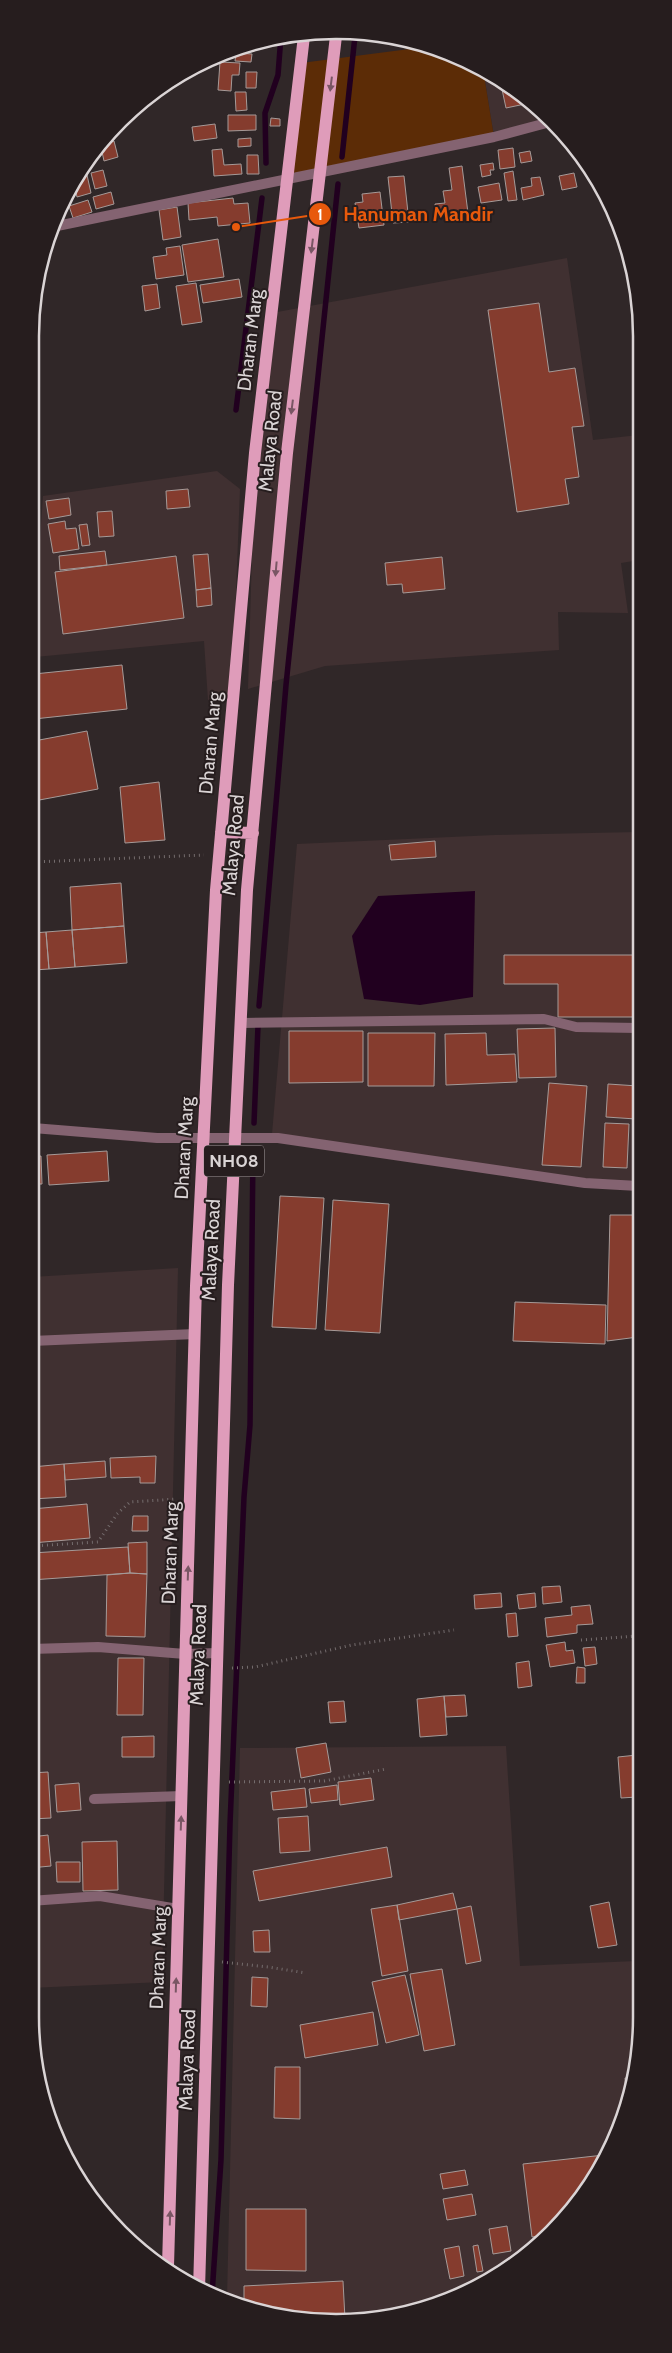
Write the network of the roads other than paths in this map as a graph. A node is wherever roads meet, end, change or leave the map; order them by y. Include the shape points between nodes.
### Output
1 (336, 39) edge
2 (304, 40) edge
3 (544, 124) edge
4 (320, 173) junction
5 (288, 177) junction
6 (60, 225) edge
7 (221, 832) junction
8 (253, 833) junction
9 (242, 1023) junction
10 (633, 1028) edge
11 (39, 1128) edge
12 (203, 1137) junction
13 (236, 1138) junction
14 (633, 1186) edge
15 (195, 1334) junction
16 (39, 1341) edge
17 (39, 1649) edge
18 (217, 1652) junction
19 (186, 1654) junction
20 (182, 1796) junction
21 (94, 1799) dead end
22 (39, 1900) edge
23 (178, 1909) junction
24 (168, 2262) edge
25 (199, 2281) edge

1 -> 4 main road, Malaya Road / NH08
2 - 5 main road, Dharan Marg / NH08
3 - 4 street
4 - 5 street
4 -> 8 main road, Malaya Road / NH08 via 287,454
5 - 6 street
5 - 7 main road, Dharan Marg / NH08 via 255,453
7 - 8 main road
7 - 12 main road, Dharan Marg / NH08
8 - 9 main road, Malaya Road / NH08 via 247,890
9 - 10 street via 544,1020 576,1027
9 - 13 main road, Malaya Road / NH08
11 - 12 street via 157,1138
12 - 13 street
12 - 15 main road, Dharan Marg / NH08
13 - 14 street via 278,1138 585,1183
13 - 18 main road, Malaya Road / NH08 via 228,1285
15 - 16 street
19 -> 15 main road, Dharan Marg / NH08
17 - 19 street via 98,1647
18 - 19 street
18 - 25 main road, Malaya Road / NH08
19 - 20 main road, Dharan Marg / NH08
20 - 21 street
23 -> 20 main road, Dharan Marg / NH08
22 - 23 street via 100,1896
24 -> 23 main road, Dharan Marg / NH08

